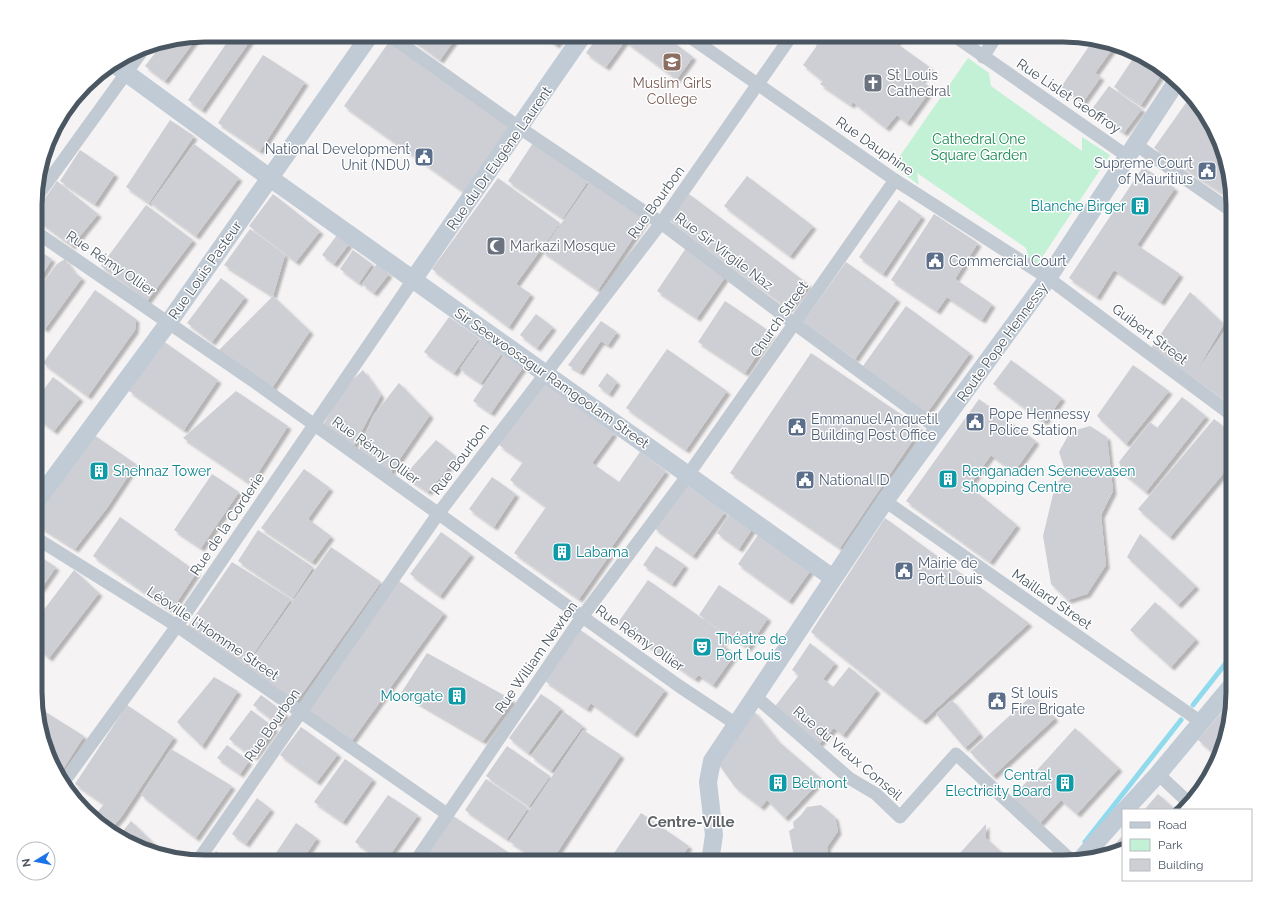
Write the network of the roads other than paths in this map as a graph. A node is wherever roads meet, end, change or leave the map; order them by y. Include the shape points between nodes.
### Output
1 (365, 42) edge
2 (399, 42) edge
3 (579, 42) edge
4 (697, 42) edge
5 (787, 42) edge
6 (963, 42) edge
7 (992, 42) edge
8 (983, 56) junction
9 (128, 61) edge
10 (120, 68) edge
11 (758, 84) junction
12 (1174, 85) edge
13 (520, 128) junction
14 (1131, 150) junction
15 (270, 178) junction
16 (895, 180) junction
17 (43, 188) edge
18 (1226, 208) edge
19 (661, 224) junction
20 (42, 236) edge
21 (1048, 278) junction
22 (413, 280) junction
23 (169, 322) junction
24 (794, 324) junction
25 (546, 373) junction
26 (1226, 411) edge
27 (314, 425) junction
28 (938, 429) junction
29 (688, 475) junction
30 (42, 494) edge
31 (885, 501) junction
32 (438, 514) junction
33 (42, 542) edge
34 (833, 578) junction
35 (582, 617) junction
36 (177, 626) junction
37 (1226, 692) edge
38 (756, 697) junction
39 (301, 712) junction
40 (1201, 722) junction
41 (736, 724) junction
42 (1158, 774) junction
43 (66, 778) edge
44 (1186, 800) edge
45 (1126, 809) edge
46 (1122, 813) edge
47 (447, 814) junction
48 (1086, 854) edge
49 (201, 855) edge
50 (421, 855) edge
51 (711, 855) edge
52 (1066, 855) edge

1 - 15 main road, Rue Louis Pasteur
2 - 13 street, Rue Sir Virgile Naz
3 - 13 main road, Rue du Dr Eugène Laurent
4 - 11 street, Rue Dauphine
5 - 11 street, Rue Bourbon
6 - 8 street, Rue Lislet Geoffroy
7 - 8 street
8 - 14 street, Rue Lislet Geoffroy
9 - 10 street
10 - 15 main road, Sir Seewoosagur Ramgoolam Street
10 - 17 street
11 - 16 street, Rue Dauphine
11 - 19 street, Rue Bourbon
12 - 14 main road, Route Pope Hennessy
13 - 19 street, Rue Sir Virgile Naz
13 - 22 main road, Rue du Dr Eugène Laurent
14 - 18 street, Rue Lislet Geoffroy
14 - 21 main road, Route Pope Hennessy
15 - 22 main road, Sir Seewoosagur Ramgoolam Street
15 - 23 main road, Rue Louis Pasteur
16 - 21 street, Rue Dauphine
16 - 24 street, Church Street
19 - 24 street, Rue Sir Virgile Naz
19 - 25 street, Rue Bourbon
20 - 23 street, Rue Rémy Ollier
21 - 26 street, Guibert Street
21 - 28 main road, Route Pope Hennessy
22 - 25 main road, Sir Seewoosagur Ramgoolam Street
22 - 27 street, Rue de la Corderie
23 - 27 street, Rue Rémy Ollier
23 - 30 main road, Rue Louis Pasteur
24 - 28 street, Rue Sir Virgile Naz
24 - 29 street, Church Street
25 - 29 main road, Sir Seewoosagur Ramgoolam Street
25 - 32 street, Rue Bourbon
27 - 32 street, Rue Rémy Ollier
27 - 36 street, Rue de la Corderie
28 - 31 main road, Route Pope Hennessy
29 - 34 main road, Sir Seewoosagur Ramgoolam Street
29 - 35 street, Rue William Newton
31 - 34 main road, Route Pope Hennessy
31 - 40 street, Maillard Street
32 - 35 street, Rue Rémy Ollier
32 - 39 street, Rue Bourbon
33 - 36 street, Léoville l'Homme Street
34 - 38 main road, Route Pope Hennessy
35 - 41 street, Rue Rémy Ollier
35 - 47 street, Rue William Newton
36 - 39 street, Léoville l'Homme Street
36 - 43 street, Rue de la Corderie
37 - 40 main road
38 - 41 main road, Route Pope Hennessy
38 - 52 street, Rue du Vieux Conseil via 849,778 876,794 900,817 956,754
39 - 47 street, Léoville l'Homme Street
39 - 49 street, Rue Bourbon
40 - 42 main road
41 - 51 main road, Route Pope Hennessy via 712,760 708,782 714,835
42 - 44 street
42 - 45 main road
46 - 48 main road
47 - 50 street, Rue William Newton

